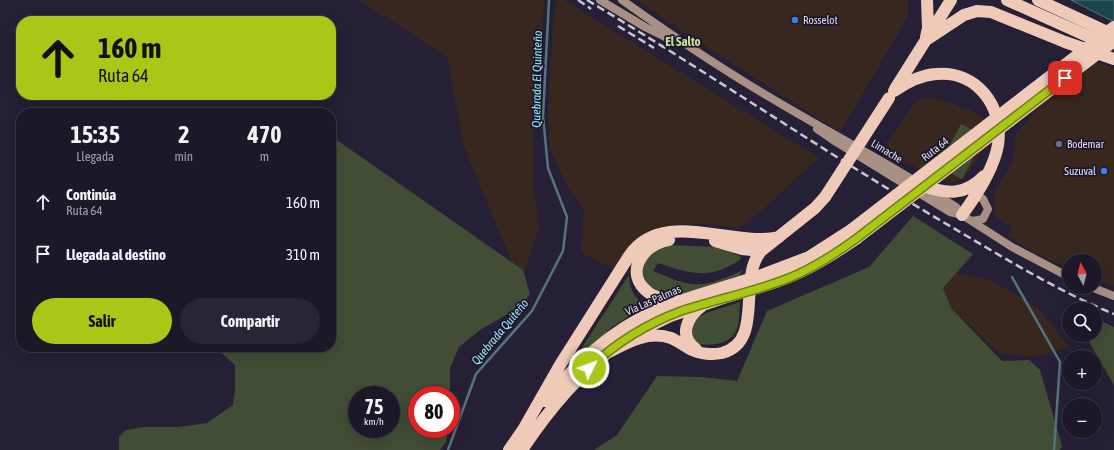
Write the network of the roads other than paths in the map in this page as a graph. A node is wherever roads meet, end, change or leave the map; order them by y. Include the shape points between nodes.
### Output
1 (600, 0) edge
2 (622, 0) edge
3 (927, 0) edge
4 (951, 0) edge
5 (1007, 0) edge
6 (1038, 0) edge
7 (1043, 0) edge
8 (1062, 11) junction
9 (1114, 27) edge
10 (1114, 35) edge
11 (926, 40) junction
12 (1114, 40) edge
13 (688, 47) junction
14 (1114, 48) edge
15 (1114, 58) edge
16 (892, 95) junction
17 (795, 113) junction
18 (987, 172) junction
19 (923, 186) junction
20 (958, 191) junction
21 (976, 195) junction
22 (967, 218) junction
23 (854, 234) junction
24 (779, 236) junction
25 (742, 249) junction
26 (761, 251) junction
27 (753, 263) junction
28 (1062, 273) edge
29 (763, 281) junction
30 (1102, 291) edge
31 (1114, 296) edge
32 (680, 301) junction
33 (705, 304) junction
34 (607, 353) junction
35 (704, 353) junction
36 (523, 430) junction
37 (509, 450) edge
38 (522, 450) edge

1 - 13 main road, Limache via 645,27
2 - 13 main road, Limache
3 - 11 highway
4 - 11 highway
5 - 14 highway
6 - 8 highway
7 - 8 highway
8 - 10 highway
9 - 23 highway, Ruta 64, bridge
11 - 15 highway via 964,15 991,12 1065,42
11 - 16 highway
12 - 23 highway, Ruta 64, bridge
13 - 17 main road, Limache
16 - 18 highway via 920,77 943,74 963,78 981,89 992,104 998,126 996,153
16 - 24 highway, bridge via 825,197
17 - 19 main road, Limache
17 - 22 main road, Limache via 846,148 950,212
18 - 20 highway via 972,185
18 - 21 highway
19 - 20 highway via 947,193
19 - 22 main road, Limache via 956,206
20 - 21 main road
21 - 22 highway
21 - 22 main road via 986,202 988,209 983,219
22 - 28 main road, Limache via 1012,247
23 - 29 highway, Ruta 64
24 - 26 highway
24 - 36 highway via 751,239 686,232 660,234 642,242 632,251 539,399
25 - 26 highway
25 - 27 highway
25 - 32 highway via 718,241 671,240 660,242 646,250 637,268 641,283 653,295
26 - 27 highway
27 - 35 highway via 749,280 748,318 743,337 729,350 715,354
29 - 32 highway, Vía Las Palmas, bridge via 731,285
29 - 33 highway, Vía Las Palmas, bridge
30 - 31 main road
32 - 36 highway, Vía Las Palmas via 638,319 603,342 563,380
33 - 34 highway, Vía Las Palmas via 651,324 632,334
33 - 35 highway via 692,315 686,328 689,342
34 - 35 highway via 640,338 655,336 672,338 693,351
34 - 38 highway, Vía Las Palmas via 569,390
36 - 37 highway, Vía Las Palmas

